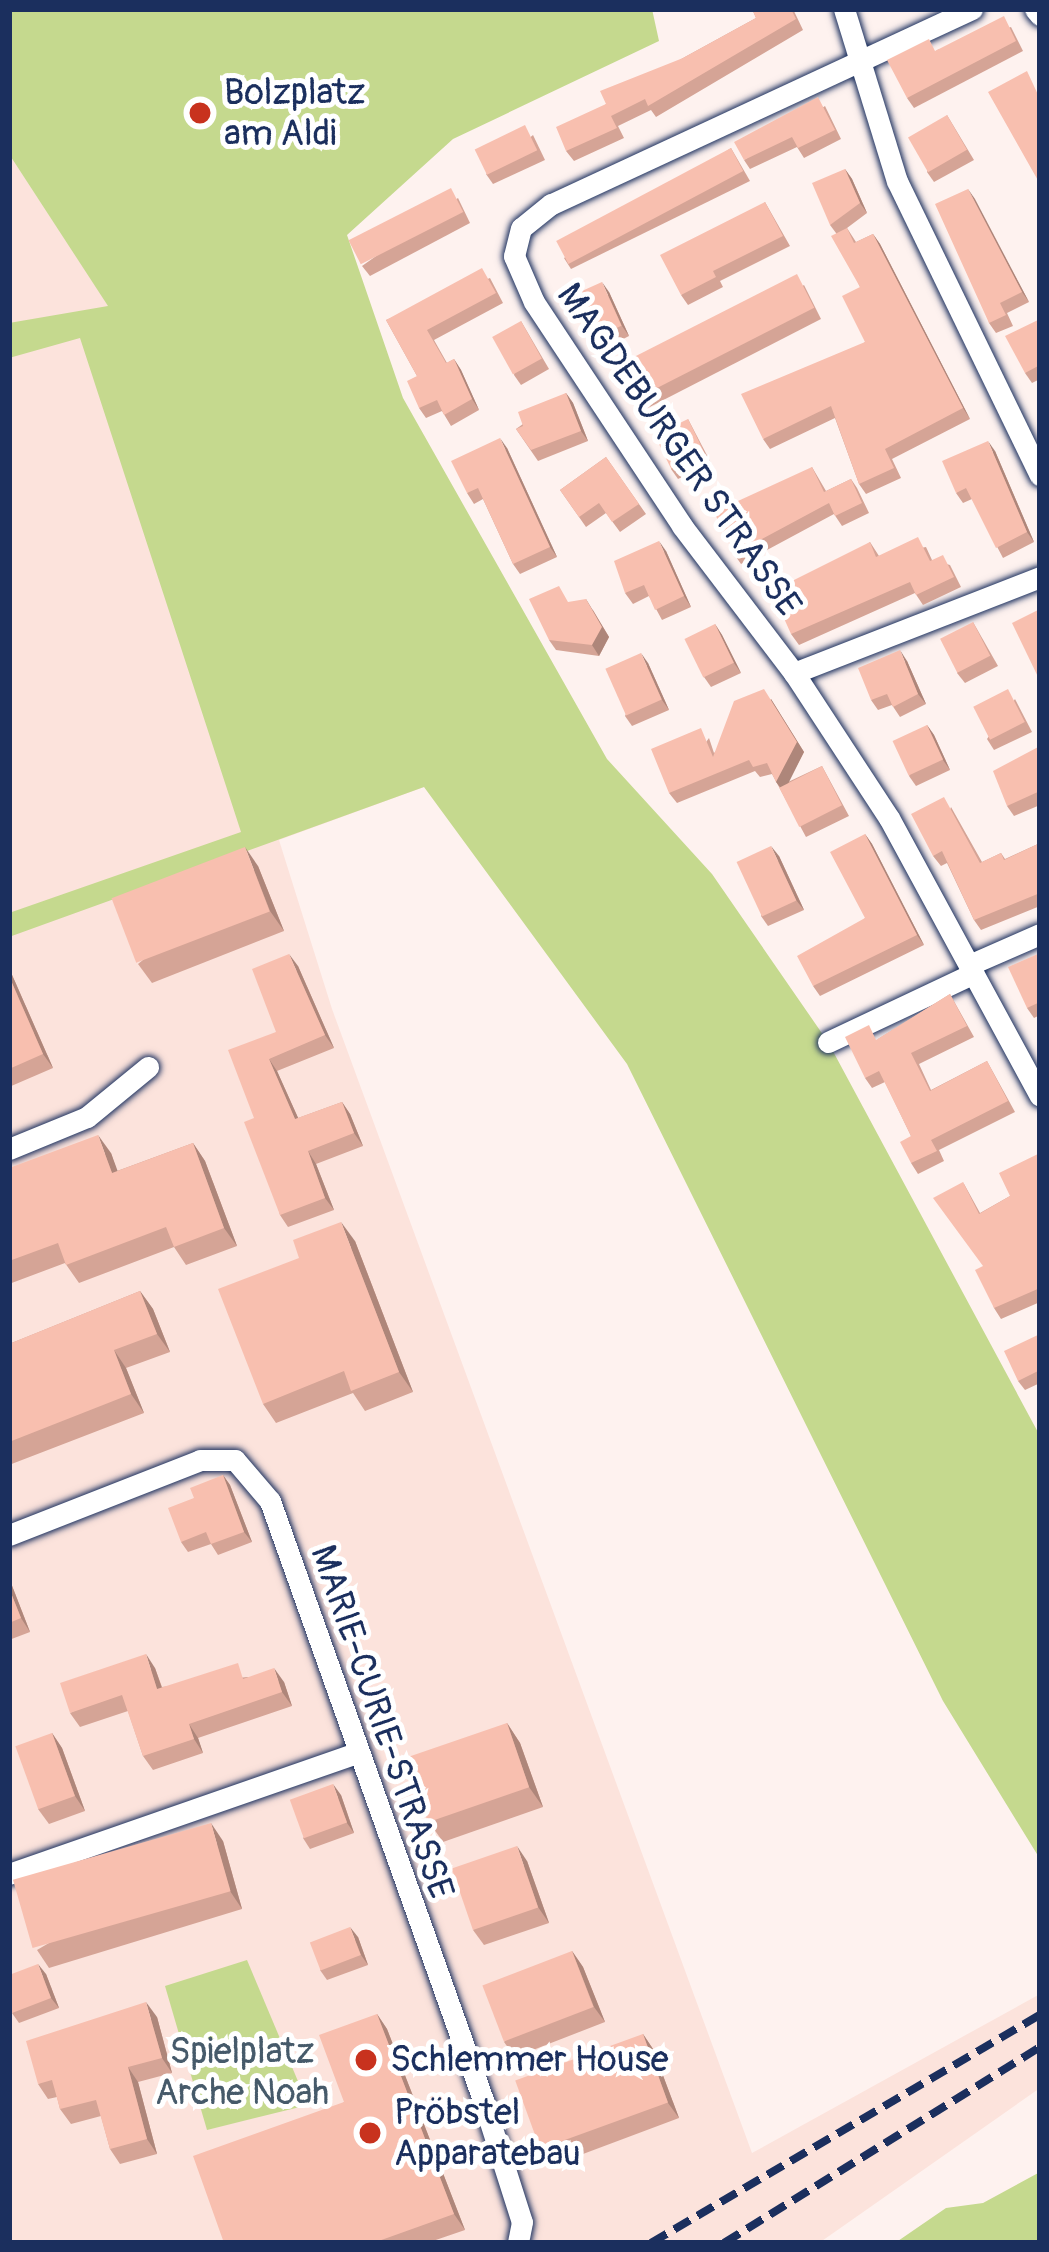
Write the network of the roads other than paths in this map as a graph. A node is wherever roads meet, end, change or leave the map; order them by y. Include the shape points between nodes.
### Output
1 (844, 9) edge
2 (972, 9) edge
3 (860, 61) junction
4 (1040, 475) edge
5 (1040, 577) edge
6 (794, 673) junction
7 (1040, 934) edge
8 (972, 969) junction
9 (828, 1042) dead end
10 (148, 1067) dead end
11 (1040, 1096) edge
12 (9, 1149) edge
13 (9, 1535) edge
14 (357, 1753) junction
15 (9, 1874) edge
16 (518, 2243) edge

1 - 3 street
2 - 3 street
3 - 4 street via 897,181
3 - 6 street, MAGDEBURGER STRASSE via 551,203 515,239 534,302 682,526
5 - 6 street
6 - 8 street, MAGDEBURGER STRASSE via 889,818
7 - 8 street
8 - 9 street
8 - 11 street, MAGDEBURGER STRASSE
10 - 12 street via 87,1117
13 - 14 street, MARIE-CURIE-STRASSE via 200,1460 235,1460 270,1501
14 - 15 street
14 - 16 street, MARIE-CURIE-STRASSE via 482,2100 522,2222

